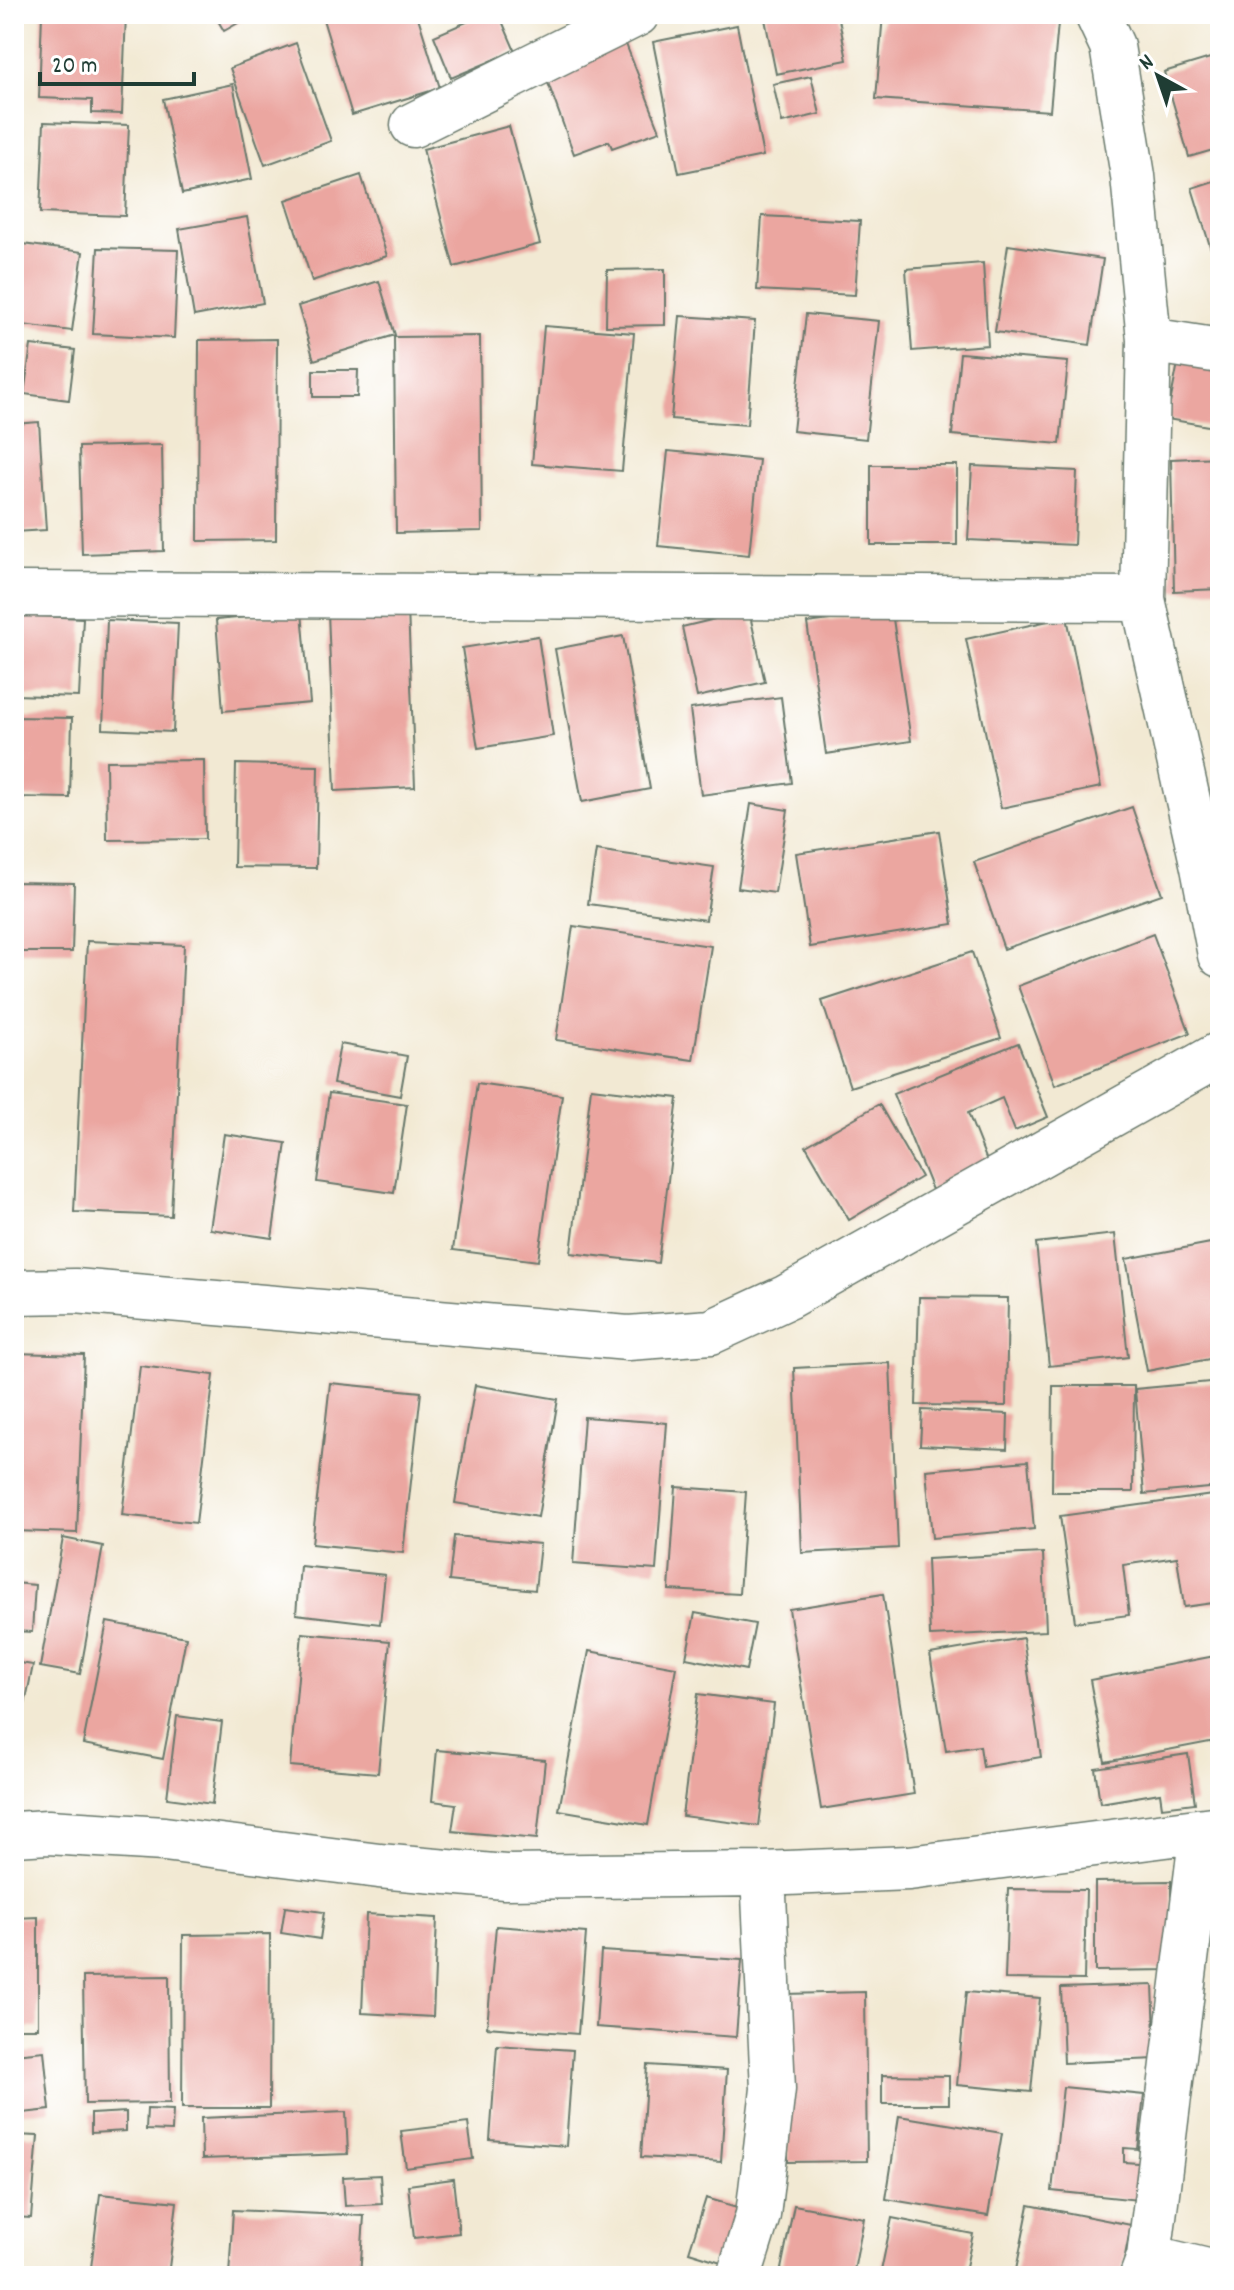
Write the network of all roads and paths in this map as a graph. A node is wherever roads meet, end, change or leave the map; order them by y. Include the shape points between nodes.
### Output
1 (637, 14) edge
2 (1097, 14) edge
3 (413, 125) dead end
4 (1149, 340) junction
5 (1220, 351) edge
6 (14, 594) edge
7 (1143, 599) junction
8 (1220, 955) edge
9 (1220, 1054) edge
10 (14, 1292) edge
11 (1211, 1830) edge
12 (14, 1834) edge
13 (763, 1874) junction
14 (1145, 2266) edge
15 (1220, 2274) edge
16 (739, 2276) edge

1 - 3 street
2 - 4 street via 1112,46
4 - 5 street
4 - 7 street
6 - 7 street
7 - 8 street
9 - 10 street via 787,1297 711,1332 628,1338 75,1291
11 - 13 street via 909,1868
11 - 14 street
12 - 13 street via 164,1839 505,1877
13 - 16 street via 773,2089 758,2215
14 - 15 street

